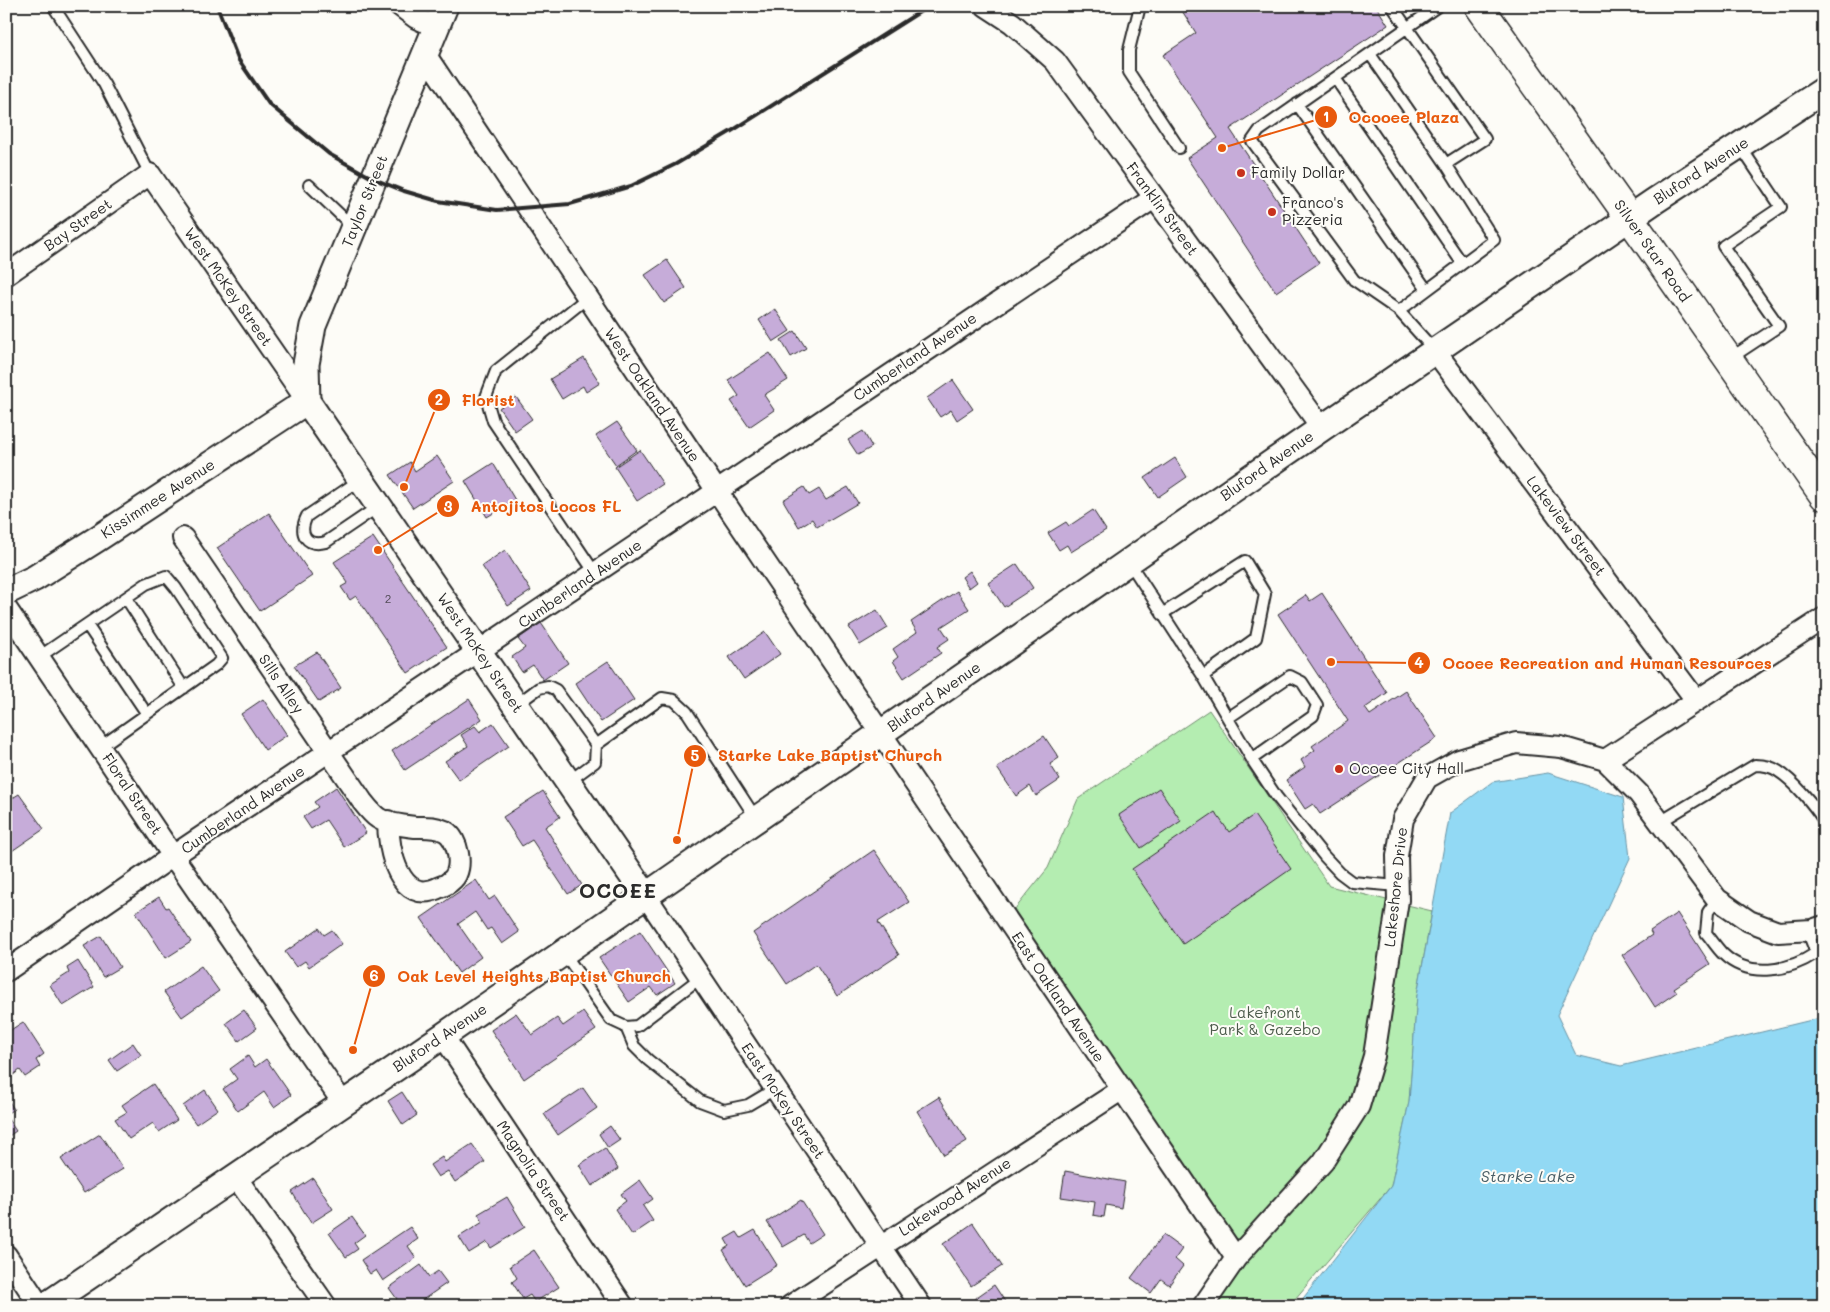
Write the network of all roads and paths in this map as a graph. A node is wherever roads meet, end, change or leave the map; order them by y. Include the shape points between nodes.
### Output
1 (53, 6) edge
2 (400, 6) edge
3 (986, 6) edge
4 (1140, 6) edge
5 (1392, 6) edge
6 (1438, 6) edge
7 (1478, 6) edge
8 (441, 17) edge
9 (1408, 28) junction
10 (425, 54) junction
11 (1370, 54) junction
12 (1335, 78) junction
13 (1824, 90) edge
14 (1297, 104) junction
15 (1740, 145) junction
16 (1179, 148) dead end
17 (1446, 164) junction
18 (150, 174) junction
19 (309, 185) dead end
20 (1154, 198) junction
21 (1629, 218) junction
22 (354, 228) junction
23 (1462, 263) junction
24 (6, 275) edge
25 (1427, 290) junction
26 (587, 298) junction
27 (1399, 310) junction
28 (1436, 351) junction
29 (1728, 359) junction
30 (311, 406) junction
31 (1322, 428) junction
32 (361, 480) junction
33 (717, 491) junction
34 (1824, 496) edge
35 (379, 506) junction
36 (183, 538) dead end
37 (1129, 562) junction
38 (595, 574) junction
39 (6, 592) edge
40 (126, 598) junction
41 (6, 608) edge
42 (1162, 614) junction
43 (1824, 618) edge
44 (87, 625) junction
45 (479, 652) junction
46 (40, 657) junction
47 (1203, 676) junction
48 (184, 688) junction
49 (1696, 700) junction
50 (516, 706) junction
51 (147, 714) junction
52 (1228, 718) junction
53 (881, 734) junction
54 (596, 745) junction
55 (100, 747) junction
56 (328, 753) junction
57 (1252, 759) junction
58 (1605, 760) junction
59 (568, 782) junction
60 (756, 820) junction
61 (388, 821) dead end
62 (1824, 821) edge
63 (1660, 822) junction
64 (173, 856) junction
65 (1398, 886) junction
66 (646, 896) junction
67 (1717, 898) junction
68 (1816, 928) edge
69 (564, 953) junction
70 (6, 971) edge
71 (700, 978) junction
72 (626, 1027) junction
73 (443, 1036) junction
74 (775, 1089) junction
75 (1121, 1090) junction
76 (343, 1104) junction
77 (236, 1177) junction
78 (880, 1246) junction
79 (6, 1255) edge
80 (1236, 1258) junction
81 (40, 1306) edge
82 (45, 1306) edge
83 (326, 1306) edge
84 (623, 1306) edge
85 (790, 1306) edge
86 (921, 1306) edge
87 (1202, 1306) edge

1 - 18 lane via 104,84
2 - 8 street via 416,18
3 - 20 street, Franklin Street via 1018,27 1055,61
4 - 16 lane via 1129,50 1129,72
5 - 9 lane
6 - 9 lane
7 - 21 main road, Silver Star Road
8 - 10 street, Taylor Street
9 - 11 lane
9 - 17 lane via 1485,139
10 - 22 street, Taylor Street
10 - 26 street, West Oakland Avenue
11 - 12 lane
11 - 17 lane
12 - 14 lane
12 - 23 lane
13 - 15 street, Bluford Avenue
14 - 25 lane
14 - 27 lane via 1259,131 1252,142 1354,280
15 - 21 street, Bluford Avenue
15 - 29 lane via 1781,207 1723,246 1778,326
17 - 23 lane via 1494,240
18 - 24 street, Bay Street
18 - 30 street, West McKey Street
19 - 22 lane
20 - 31 street, Franklin Street
20 - 33 street, Cumberland Avenue
21 - 28 street, Bluford Avenue
21 - 29 main road, Silver Star Road
22 - 30 street, Taylor Street via 314,326 306,364
23 - 25 lane
25 - 27 lane
26 - 33 street, West Oakland Avenue
26 - 38 lane via 496,371 486,397 492,421
27 - 28 lane
28 - 31 street, Bluford Avenue
28 - 49 street, Lakeview Street
29 - 34 main road, Silver Star Road
30 - 32 street, West McKey Street
30 - 39 street, Kissimmee Avenue via 35,578
31 - 37 street, Bluford Avenue
32 - 35 street, West McKey Street
32 - 35 lane via 306,516 302,530 304,537 316,544 326,542
33 - 38 street, Cumberland Avenue
33 - 53 street, West Oakland Avenue
35 - 45 street, West McKey Street
36 - 56 street, Sills Alley
37 - 42 lane
37 - 53 street, Bluford Avenue
38 - 45 street, Cumberland Avenue
40 - 44 lane
40 - 48 lane
40 - 48 lane via 146,584 166,576 217,650 222,658 216,665
41 - 46 street, Floral Street
42 - 47 lane
42 - 47 lane via 1245,561 1264,594 1256,638
43 - 49 street
44 - 46 lane
44 - 51 lane
45 - 50 street, West McKey Street
45 - 56 street, Cumberland Avenue
46 - 55 street, Floral Street
47 - 52 lane
48 - 51 lane
49 - 58 street
50 - 54 lane via 539,688 548,686 556,690
50 - 59 street, West McKey Street
51 - 55 lane
52 - 57 lane
52 - 57 lane via 1290,676 1302,682 1317,705 1314,716
53 - 60 street, Bluford Avenue
53 - 75 street, East Oakland Avenue
54 - 59 lane via 595,762
54 - 60 lane via 662,698 674,700 687,712
55 - 64 street, Floral Street
56 - 61 street, Sills Alley via 362,801 378,818
56 - 64 street, Cumberland Avenue
57 - 65 lane via 1276,796 1340,873 1352,882
58 - 63 street, Lakeshore Drive via 1639,794
58 - 65 street, Lakeshore Drive via 1561,746 1516,743 1459,760 1426,778 1403,819 1397,856
59 - 66 street, West McKey Street
60 - 66 street, Bluford Avenue
62 - 63 lane via 1778,771 1755,764
63 - 67 street, Lakeshore Drive
64 - 70 street, Cumberland Avenue
64 - 76 street, Floral Street
65 - 80 street, Lakeshore Drive via 1374,1056 1359,1106 1323,1162
66 - 69 street, Bluford Avenue
66 - 71 street, East McKey Street
67 - 68 street, Lakeshore Drive via 1749,921 1778,932
67 - 68 lane via 1708,912 1706,933 1723,955 1741,966 1767,971 1803,962 1816,953
69 - 72 lane via 611,1020
69 - 73 street, Bluford Avenue
71 - 72 lane via 637,1026
71 - 74 street, East McKey Street
72 - 74 lane via 634,1046 648,1060 700,1101 724,1110 748,1105
73 - 76 street, Bluford Avenue
73 - 84 street, Magnolia Street
74 - 78 street, East McKey Street
75 - 78 street, Lakewood Avenue
75 - 80 street, East Oakland Avenue
76 - 77 street, Bluford Avenue
77 - 82 street, Bluford Avenue
77 - 83 street
78 - 85 street, Lakewood Avenue
78 - 86 street, East McKey Street
79 - 81 street
80 - 87 street, Lakeshore Drive

